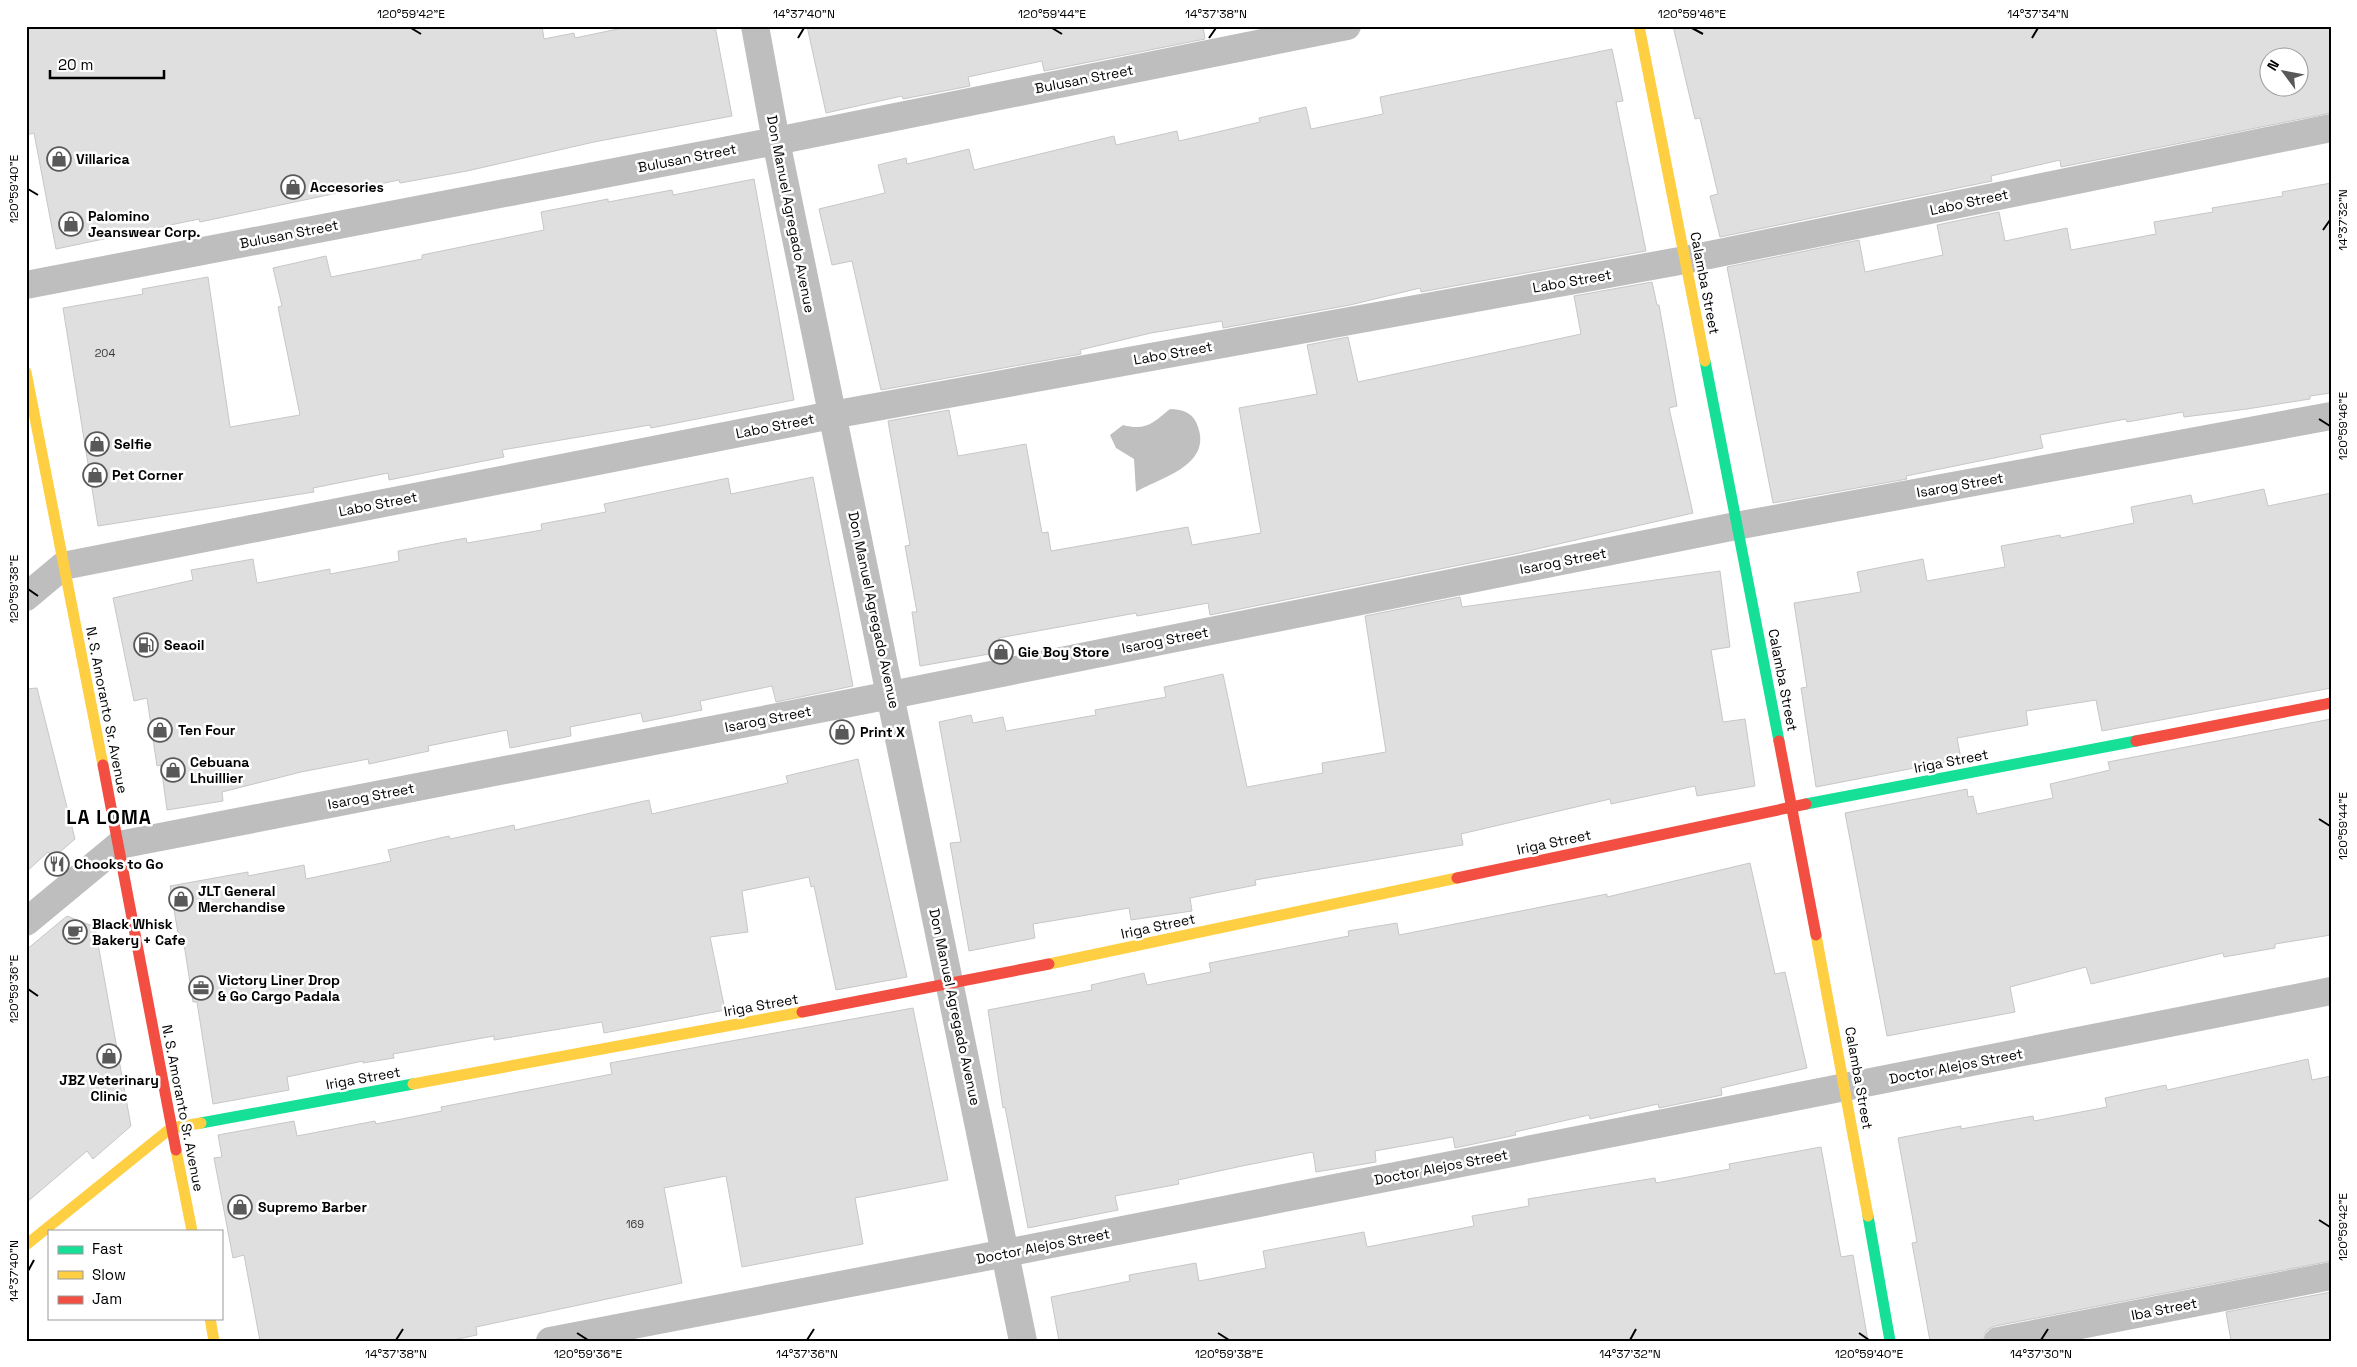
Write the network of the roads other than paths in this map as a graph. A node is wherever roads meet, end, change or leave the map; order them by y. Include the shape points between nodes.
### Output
1 (755, 26) edge
2 (1347, 26) edge
3 (1639, 26) edge
4 (2331, 128) edge
5 (776, 141) junction
6 (1685, 260) junction
7 (26, 285) edge
8 (26, 372) edge
9 (832, 415) junction
10 (2331, 416) edge
11 (1736, 526) junction
12 (63, 566) junction
13 (26, 597) edge
14 (892, 695) junction
15 (2331, 703) edge
16 (1793, 807) junction
17 (119, 845) junction
18 (26, 922) edge
19 (950, 985) junction
20 (2331, 991) edge
21 (1846, 1088) junction
22 (171, 1128) junction
23 (192, 1230) edge
24 (26, 1245) edge
25 (1006, 1253) junction
26 (2331, 1276) edge
27 (210, 1320) edge
28 (214, 1341) edge
29 (550, 1341) edge
30 (1023, 1341) edge
31 (1890, 1341) edge
32 (1998, 1341) edge

1 - 5 street, Don Manuel Agregado Avenue
2 - 5 street, Bulusan Street
3 - 6 street, Calamba Street
4 - 6 street, Labo Street
5 - 7 street, Bulusan Street
5 - 9 street, Don Manuel Agregado Avenue
6 - 9 street, Labo Street
6 - 11 street, Calamba Street
8 - 12 street, N. S. Amoranto Sr. Avenue
9 - 12 street, Labo Street
9 - 14 street, Don Manuel Agregado Avenue
10 - 11 street, Isarog Street
11 - 14 street, Isarog Street
11 - 16 street, Calamba Street
12 - 13 street, Labo Street
12 - 17 street, N. S. Amoranto Sr. Avenue
14 - 17 street, Isarog Street
14 - 19 street, Don Manuel Agregado Avenue
15 - 16 street, Iriga Street
16 - 19 street, Iriga Street
16 - 21 street, Calamba Street
17 - 18 street, Isarog Street
17 - 22 street, N. S. Amoranto Sr. Avenue
19 - 22 street, Iriga Street
19 - 25 street, Don Manuel Agregado Avenue
20 - 21 street, Doctor Alejos Street
21 - 25 street, Doctor Alejos Street
21 - 31 street, Calamba Street
22 - 23 street, N. S. Amoranto Sr. Avenue
22 - 24 street, Iriga Street
25 - 29 street, Doctor Alejos Street
25 - 30 street, Don Manuel Agregado Avenue
26 - 32 street, Iba Street
27 - 28 street

